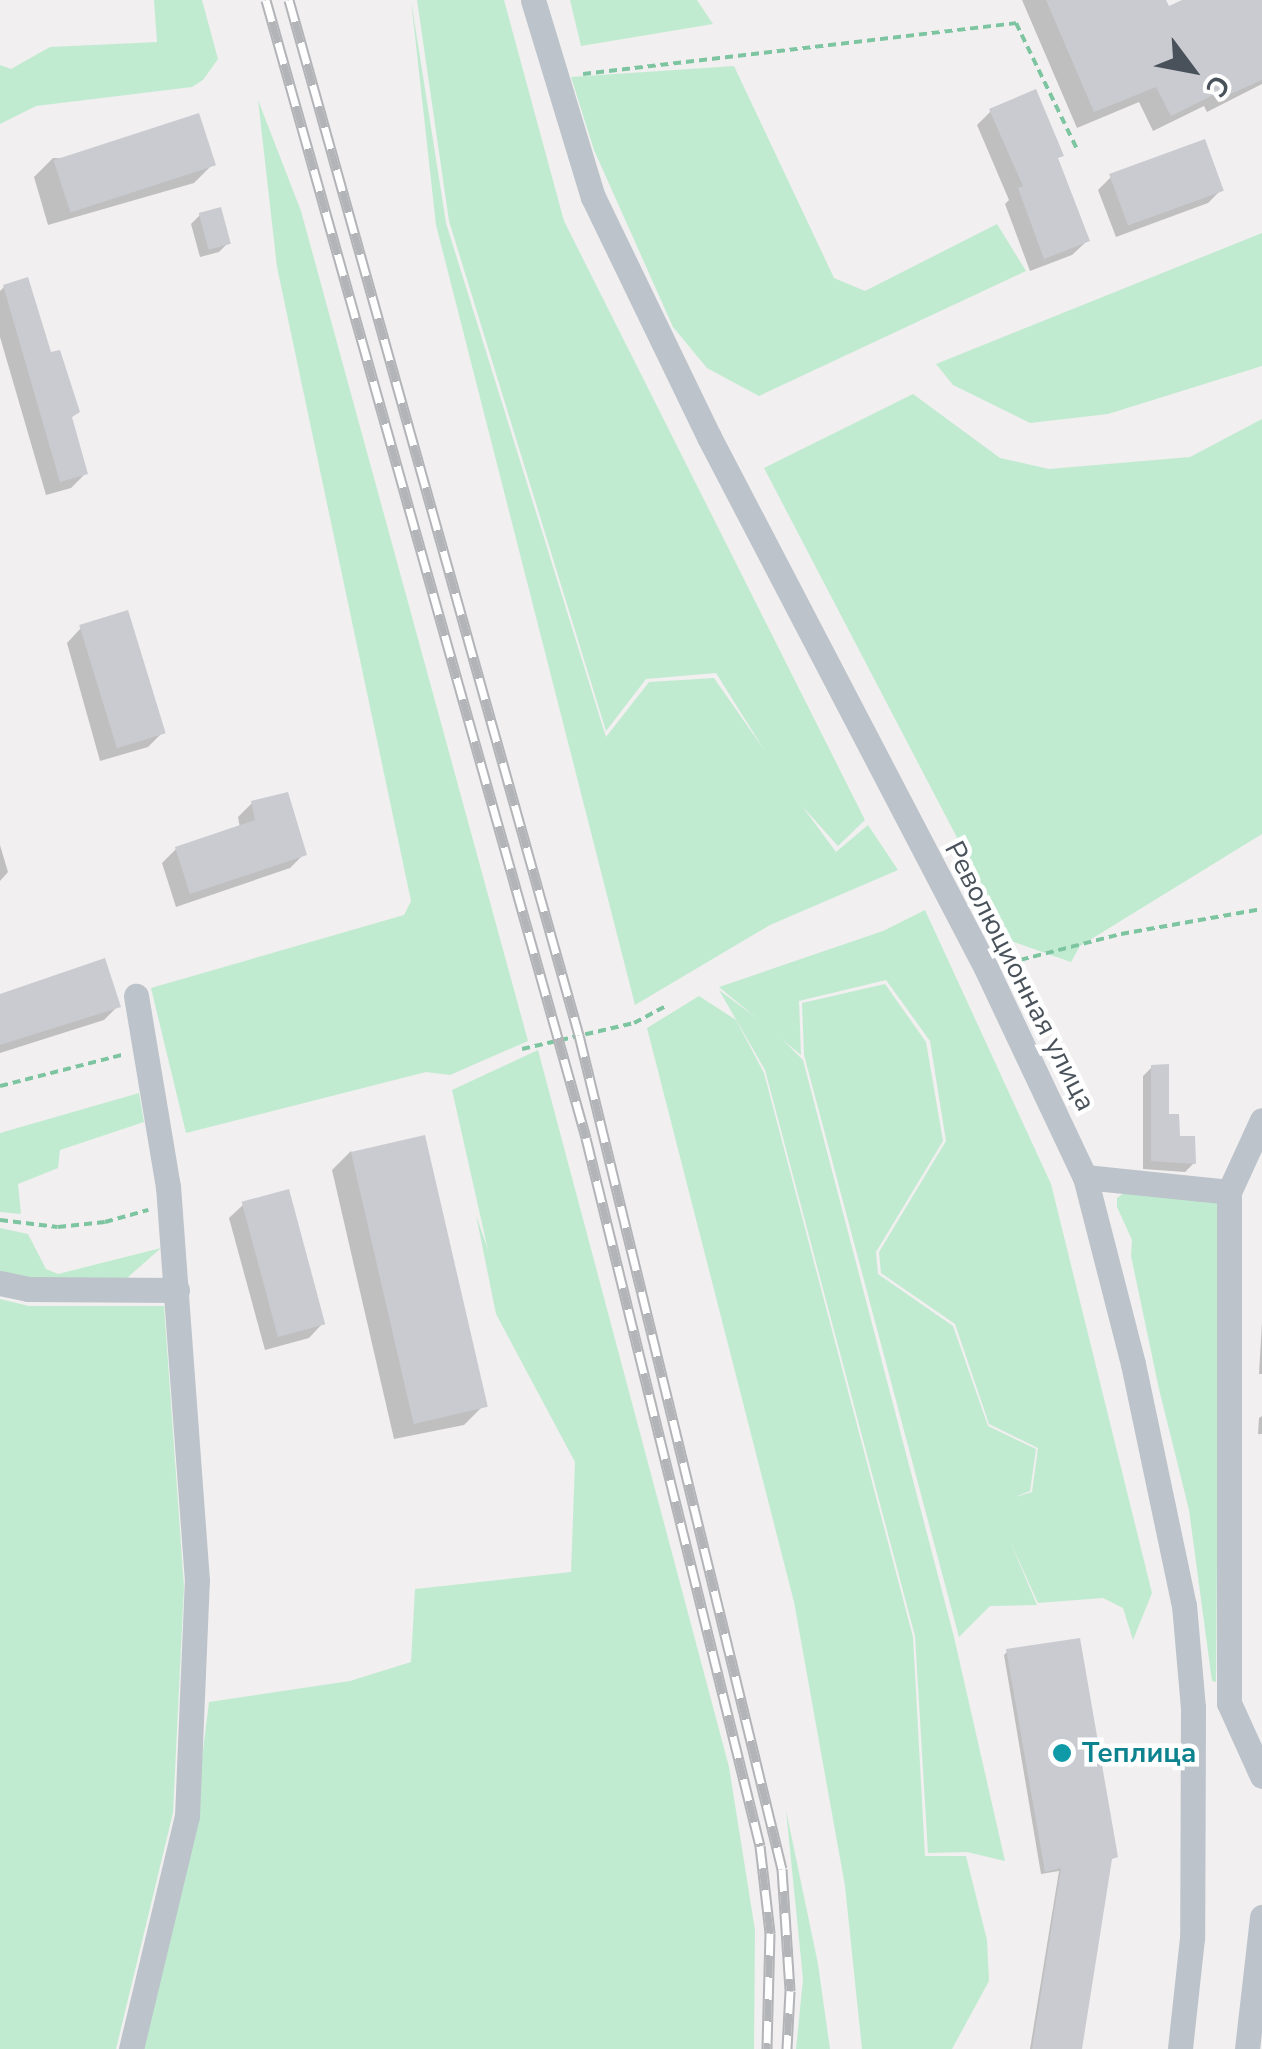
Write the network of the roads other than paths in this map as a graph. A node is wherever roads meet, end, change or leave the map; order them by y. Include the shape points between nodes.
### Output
1 (533, 0) edge
2 (136, 996) dead end
3 (1262, 1120) edge
4 (1085, 1177) junction
5 (1229, 1192) junction
6 (0, 1283) edge
7 (177, 1290) junction
8 (1229, 1702) junction
9 (1193, 1708) junction
10 (1262, 1776) edge
11 (1262, 1916) edge
12 (131, 2049) edge
13 (1180, 2049) edge
14 (1247, 2049) edge

1 - 4 street, Революционная улица via 594,197 986,968
2 - 7 street
3 - 5 street
4 - 5 street
4 - 9 street, Революционная улица via 1184,1605
5 - 8 street
6 - 7 street
7 - 12 street via 197,1581 187,1816
8 - 9 street
8 - 10 street
9 - 13 street, Революционная улица via 1192,1938
11 - 14 street

